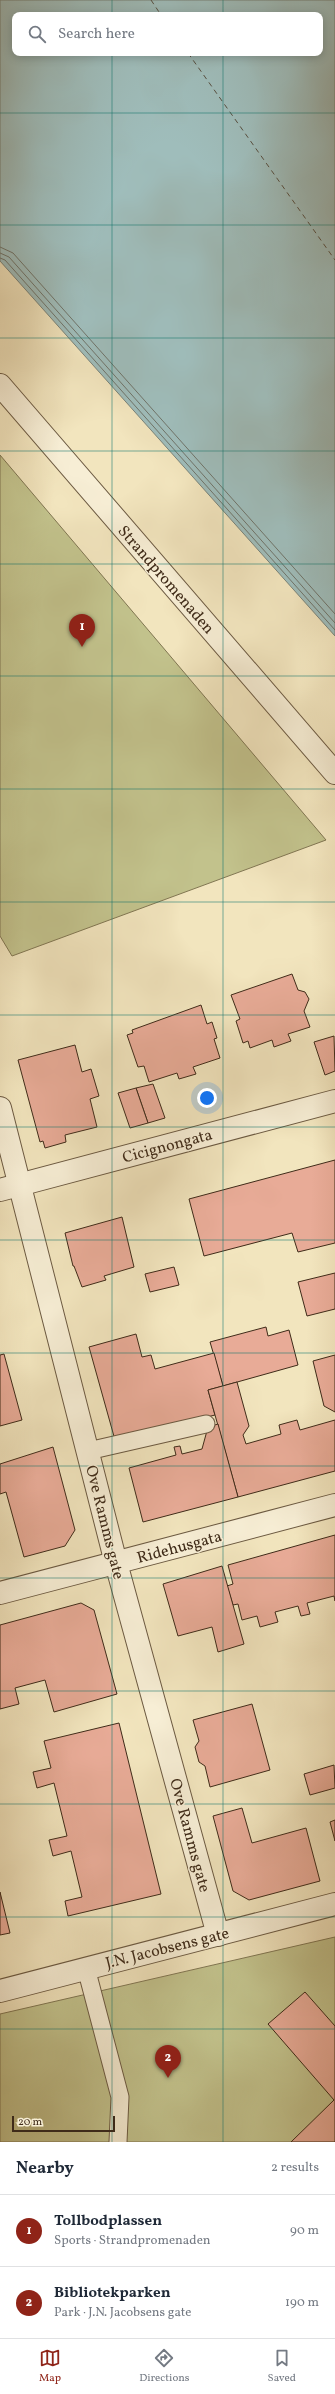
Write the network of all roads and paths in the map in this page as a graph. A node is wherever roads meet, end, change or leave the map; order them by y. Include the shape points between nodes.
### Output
1 (0, 385) edge
2 (335, 773) edge
3 (335, 1100) edge
4 (0, 1108) edge
5 (21, 1185) junction
6 (0, 1190) edge
7 (206, 1424) dead end
8 (88, 1452) junction
9 (335, 1505) edge
10 (116, 1563) junction
11 (0, 1593) edge
12 (335, 1904) edge
13 (218, 1934) junction
14 (86, 1968) junction
15 (0, 1991) edge
16 (118, 2142) edge

1 - 2 street, Strandpromenaden
3 - 5 street, Cicignongata
4 - 5 street, Ove Ramms gate
5 - 6 street, Cicignongata
5 - 8 street, Ove Ramms gate
7 - 8 lane
8 - 10 street, Ove Ramms gate
9 - 10 street, Ridehusgata
10 - 11 street, Ridehusgata
10 - 13 street, Ove Ramms gate
12 - 13 street, J.N. Jacobsens gate
13 - 14 street, J.N. Jacobsens gate
14 - 15 street, J.N. Jacobsens gate
14 - 16 lane via 120,2097

